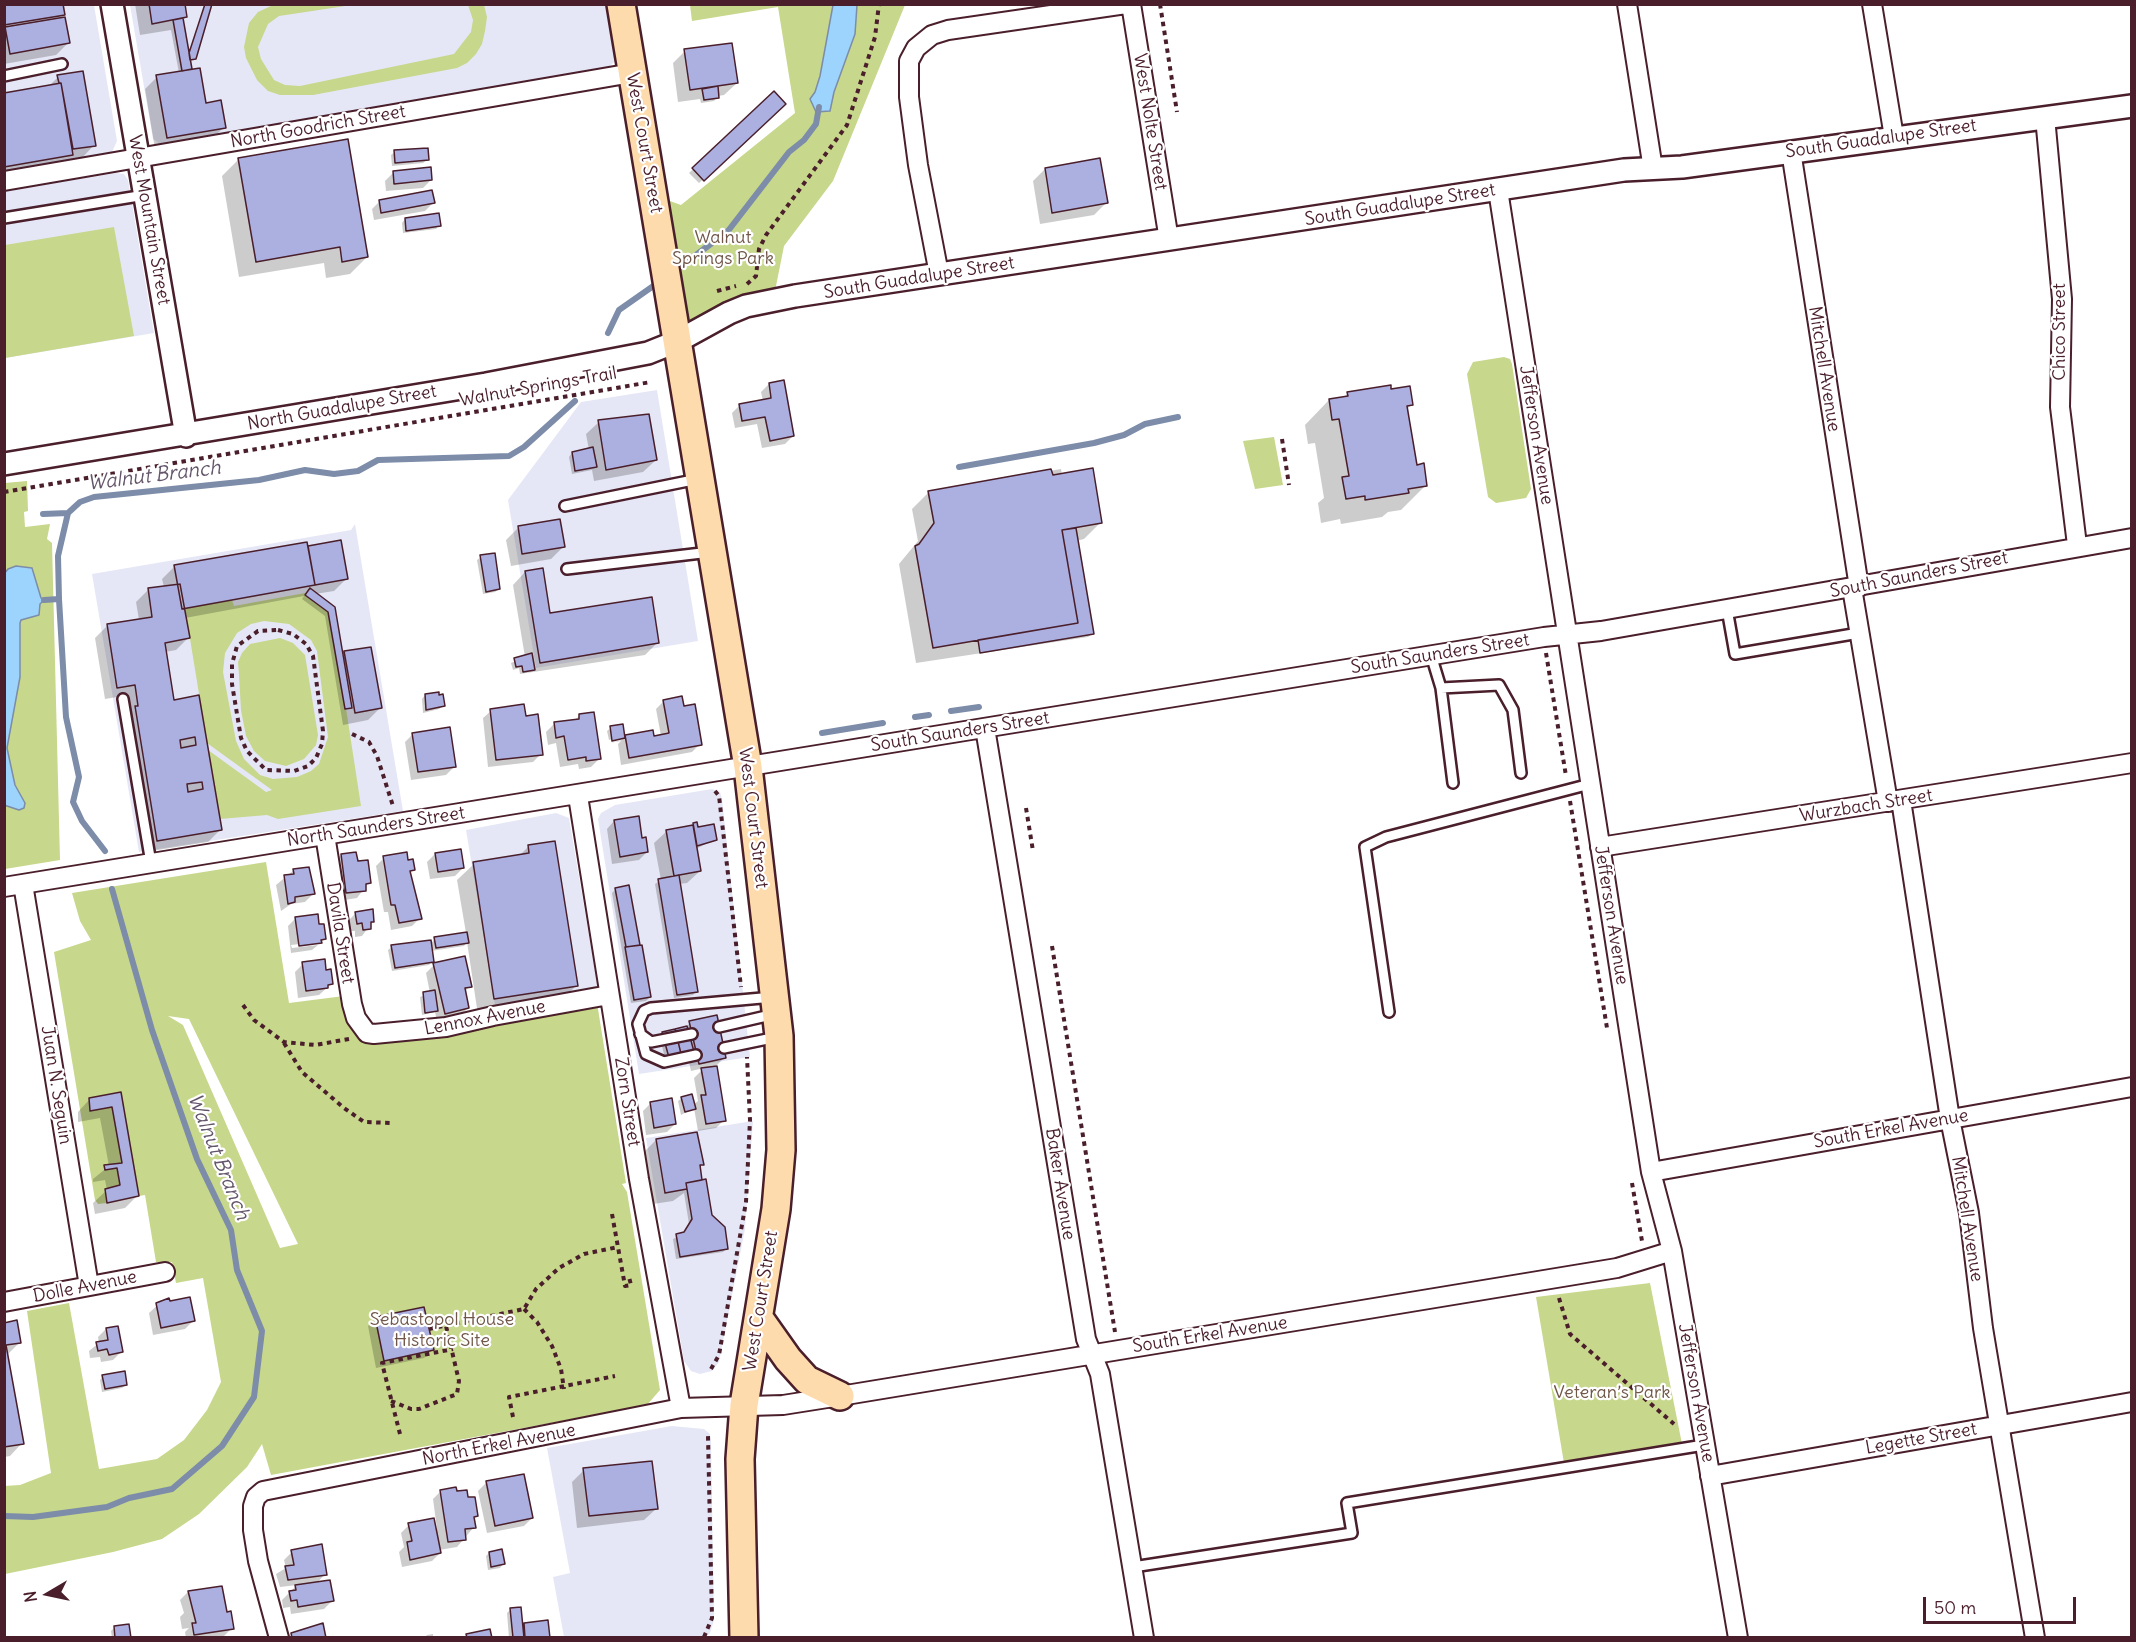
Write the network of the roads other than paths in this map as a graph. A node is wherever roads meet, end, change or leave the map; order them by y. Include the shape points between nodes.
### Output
1 (112, 4) edge
2 (621, 4) edge
3 (1126, 4) edge
4 (1131, 4) edge
5 (1627, 4) edge
6 (1872, 4) edge
7 (62, 64) dead end
8 (632, 73) junction
9 (4, 76) edge
10 (2132, 105) edge
11 (2045, 117) junction
12 (1894, 137) junction
13 (1791, 151) junction
14 (139, 158) junction
15 (1653, 169) junction
16 (4, 181) edge
17 (1498, 190) junction
18 (145, 195) junction
19 (4, 218) edge
20 (1169, 240) junction
21 (939, 274) junction
22 (678, 342) junction
23 (186, 436) junction
24 (4, 464) edge
25 (700, 479) junction
26 (565, 506) dead end
27 (2132, 538) edge
28 (2077, 545) junction
29 (712, 552) junction
30 (567, 569) dead end
31 (1856, 587) junction
32 (1727, 609) junction
33 (1566, 633) junction
34 (1859, 633) junction
35 (1431, 655) junction
36 (1441, 688) junction
37 (123, 699) dead end
38 (985, 728) junction
39 (2132, 764) edge
40 (748, 767) junction
41 (1521, 773) dead end
42 (1453, 783) dead end
43 (1590, 784) junction
44 (578, 796) junction
45 (1894, 801) junction
46 (325, 835) junction
47 (1600, 847) junction
48 (152, 863) junction
49 (23, 884) junction
50 (4, 887) edge
51 (609, 995) junction
52 (1389, 1012) dead end
53 (777, 1016) junction
54 (719, 1027) dead end
55 (368, 1031) joint
56 (640, 1034) junction
57 (692, 1034) dead end
58 (724, 1048) dead end
59 (696, 1055) dead end
60 (2132, 1087) edge
61 (1950, 1119) junction
62 (1652, 1172) junction
63 (1672, 1251) junction
64 (165, 1272) dead end
65 (89, 1286) junction
66 (4, 1302) edge
67 (759, 1318) junction
68 (1092, 1355) junction
69 (840, 1396) junction
70 (2132, 1402) edge
71 (744, 1406) junction
72 (681, 1408) junction
73 (1999, 1425) junction
74 (1704, 1444) junction
75 (1710, 1476) junction
76 (1132, 1567) junction
77 (279, 1638) edge
78 (744, 1638) edge
79 (1144, 1638) edge
80 (1738, 1638) edge
81 (2035, 1638) edge

1 - 14 street, West Mountain Street
2 - 8 main road, West Court Street
3 - 21 street via 948,30 932,35 916,48 909,61 909,96
4 - 20 street, West Nolte Street
5 - 15 street
6 - 12 street
7 - 9 lane
8 - 14 street, North Goodrich Street
8 - 22 main road, West Court Street
10 - 11 street, South Guadalupe Street
11 - 12 street, South Guadalupe Street
11 - 28 street, Chico Street via 2062,299 2060,407
12 - 13 street, South Guadalupe Street
13 - 15 street, South Guadalupe Street
13 - 31 street, Mitchell Avenue
14 - 16 street, North Goodrich Street
14 - 18 street, West Mountain Street
15 - 17 street, South Guadalupe Street
17 - 20 street, South Guadalupe Street
17 - 33 street, Jefferson Avenue
18 - 19 lane
18 - 23 street, West Mountain Street
20 - 21 street, South Guadalupe Street
21 - 22 street, South Guadalupe Street via 746,306
22 - 23 street, North Guadalupe Street via 648,352 515,378
22 - 25 main road, West Court Street
23 - 24 street, North Guadalupe Street
25 - 26 lane
25 - 29 main road, West Court Street
27 - 28 street, South Saunders Street
28 - 31 street, South Saunders Street
29 - 30 lane
29 - 40 main road, West Court Street
31 - 32 street, South Saunders Street
31 - 34 street, Mitchell Avenue
32 - 33 street, South Saunders Street via 1601,631
32 - 34 lane via 1735,654
33 - 35 street, South Saunders Street
33 - 43 street, Jefferson Avenue
34 - 45 street, Mitchell Avenue
35 - 36 lane
35 - 38 street, South Saunders Street
36 - 41 lane via 1499,685 1513,710
36 - 42 lane
37 - 48 lane
38 - 40 street, South Saunders Street
38 - 68 street, Baker Avenue via 1086,1339
39 - 45 street, Wurzbach Street
40 - 44 street, North Saunders Street
40 - 53 main road, West Court Street
43 - 47 street, Jefferson Avenue
43 - 52 lane via 1386,837 1365,847
44 - 46 street, North Saunders Street
44 - 51 street, Zorn Street
45 - 47 street, Wurzbach Street
45 - 61 street, Mitchell Avenue
46 - 48 street, North Saunders Street
46 - 55 street, Davila Street via 347,984 356,1018
47 - 62 street, Jefferson Avenue
48 - 49 street, North Saunders Street
49 - 50 street, North Saunders Street
49 - 65 street, Juan N. Seguin
51 - 55 street, Lennox Avenue via 446,1027
51 - 72 street, Zorn Street
53 - 54 lane
53 - 56 lane via 742,1000 651,1008 640,1017
53 - 58 lane via 746,1044
53 - 67 main road, West Court Street via 781,1150
56 - 57 lane via 651,1042
56 - 59 lane via 646,1054 657,1061
60 - 61 street, South Erkel Avenue
61 - 62 street, South Erkel Avenue
61 - 73 street, Mitchell Avenue via 1970,1213
62 - 63 street, Jefferson Avenue
63 - 68 street, South Erkel Avenue via 1617,1268
63 - 74 street, Jefferson Avenue
64 - 65 street, Dolle Avenue
65 - 66 street, Dolle Avenue
67 - 69 main road via 807,1380
67 - 71 main road, West Court Street
68 - 69 street, South Erkel Avenue
68 - 76 street, Baker Avenue via 1100,1374
69 - 71 street, South Erkel Avenue via 783,1405
70 - 73 street, Legette Street
71 - 72 street, North Erkel Avenue
71 - 78 main road, West Court Street via 740,1512
72 - 77 street, North Erkel Avenue via 263,1491 253,1506 258,1562
73 - 75 street, Legette Street
73 - 81 street, Mitchell Avenue
74 - 75 street, Jefferson Avenue
74 - 76 lane via 1347,1503 1352,1533
75 - 80 street, Jefferson Avenue
76 - 79 street, Baker Avenue

